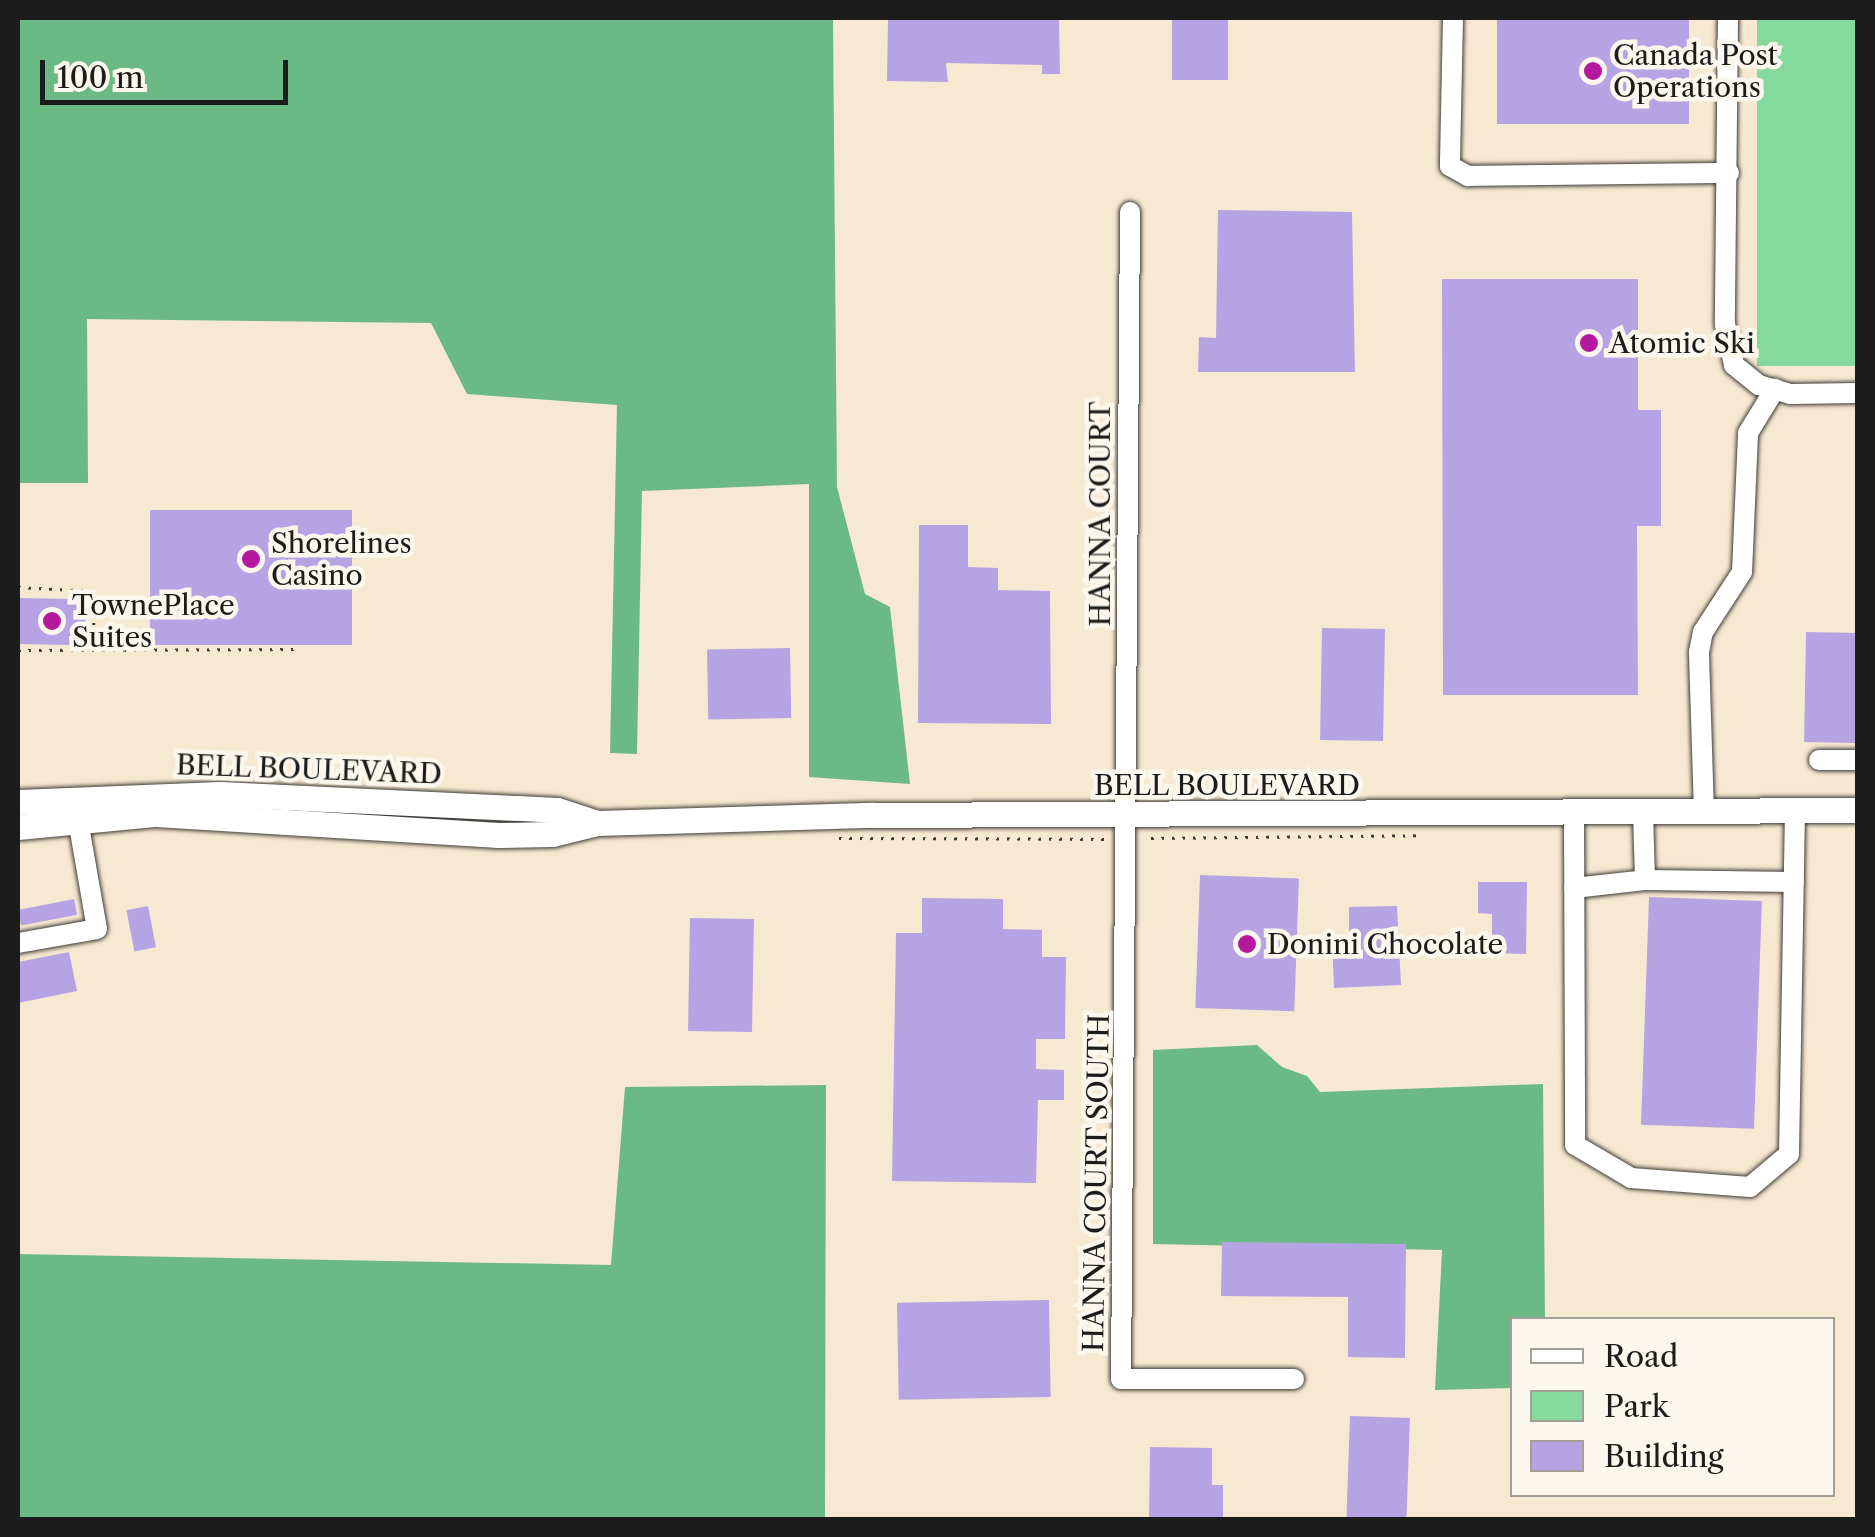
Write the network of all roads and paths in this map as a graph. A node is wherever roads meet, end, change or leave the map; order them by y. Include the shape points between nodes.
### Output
1 (1453, 18) edge
2 (1728, 18) edge
3 (1729, 173) junction
4 (1130, 212) dead end
5 (1775, 389) junction
6 (1858, 393) edge
7 (18, 587) edge
8 (298, 648) dead end
9 (18, 650) edge
10 (94, 650) junction
11 (1818, 760) dead end
12 (1858, 760) edge
13 (18, 802) edge
14 (1858, 810) edge
15 (1795, 811) junction
16 (1643, 812) junction
17 (1574, 813) junction
18 (1704, 813) junction
19 (1127, 816) junction
20 (78, 820) junction
21 (597, 823) junction
22 (18, 827) edge
23 (835, 838) dead end
24 (1112, 838) dead end
25 (1645, 880) junction
26 (1794, 882) junction
27 (1574, 888) junction
28 (18, 942) edge
29 (1294, 1379) dead end

1 - 3 street via 1450,166 1468,176
2 - 3 street
3 - 5 street via 1725,324 1734,365
4 - 19 street, HANNA COURT
5 - 6 street
5 - 18 street via 1748,433 1742,572 1703,632 1699,652
7 - 10 path via 94,591
8 - 10 path
9 - 10 path
11 - 12 street
13 - 21 main road, BELL BOULEVARD via 220,794 557,810
14 - 15 main road, BELL BOULEVARD
15 - 18 main road, BELL BOULEVARD
15 - 26 street
16 - 17 main road, BELL BOULEVARD
16 - 18 main road, BELL BOULEVARD
16 - 25 street
17 - 19 main road, BELL BOULEVARD
17 - 27 street
19 - 21 main road, BELL BOULEVARD
19 - 29 street, HANNA COURT SOUTH via 1121,1379
20 - 21 main road, BELL BOULEVARD via 217,816 498,836 552,834
20 - 22 main road, BELL BOULEVARD
20 - 28 street via 97,929
23 - 24 path
25 - 26 street
25 - 27 street
26 - 27 street via 1789,1154 1750,1187 1631,1178 1574,1146

